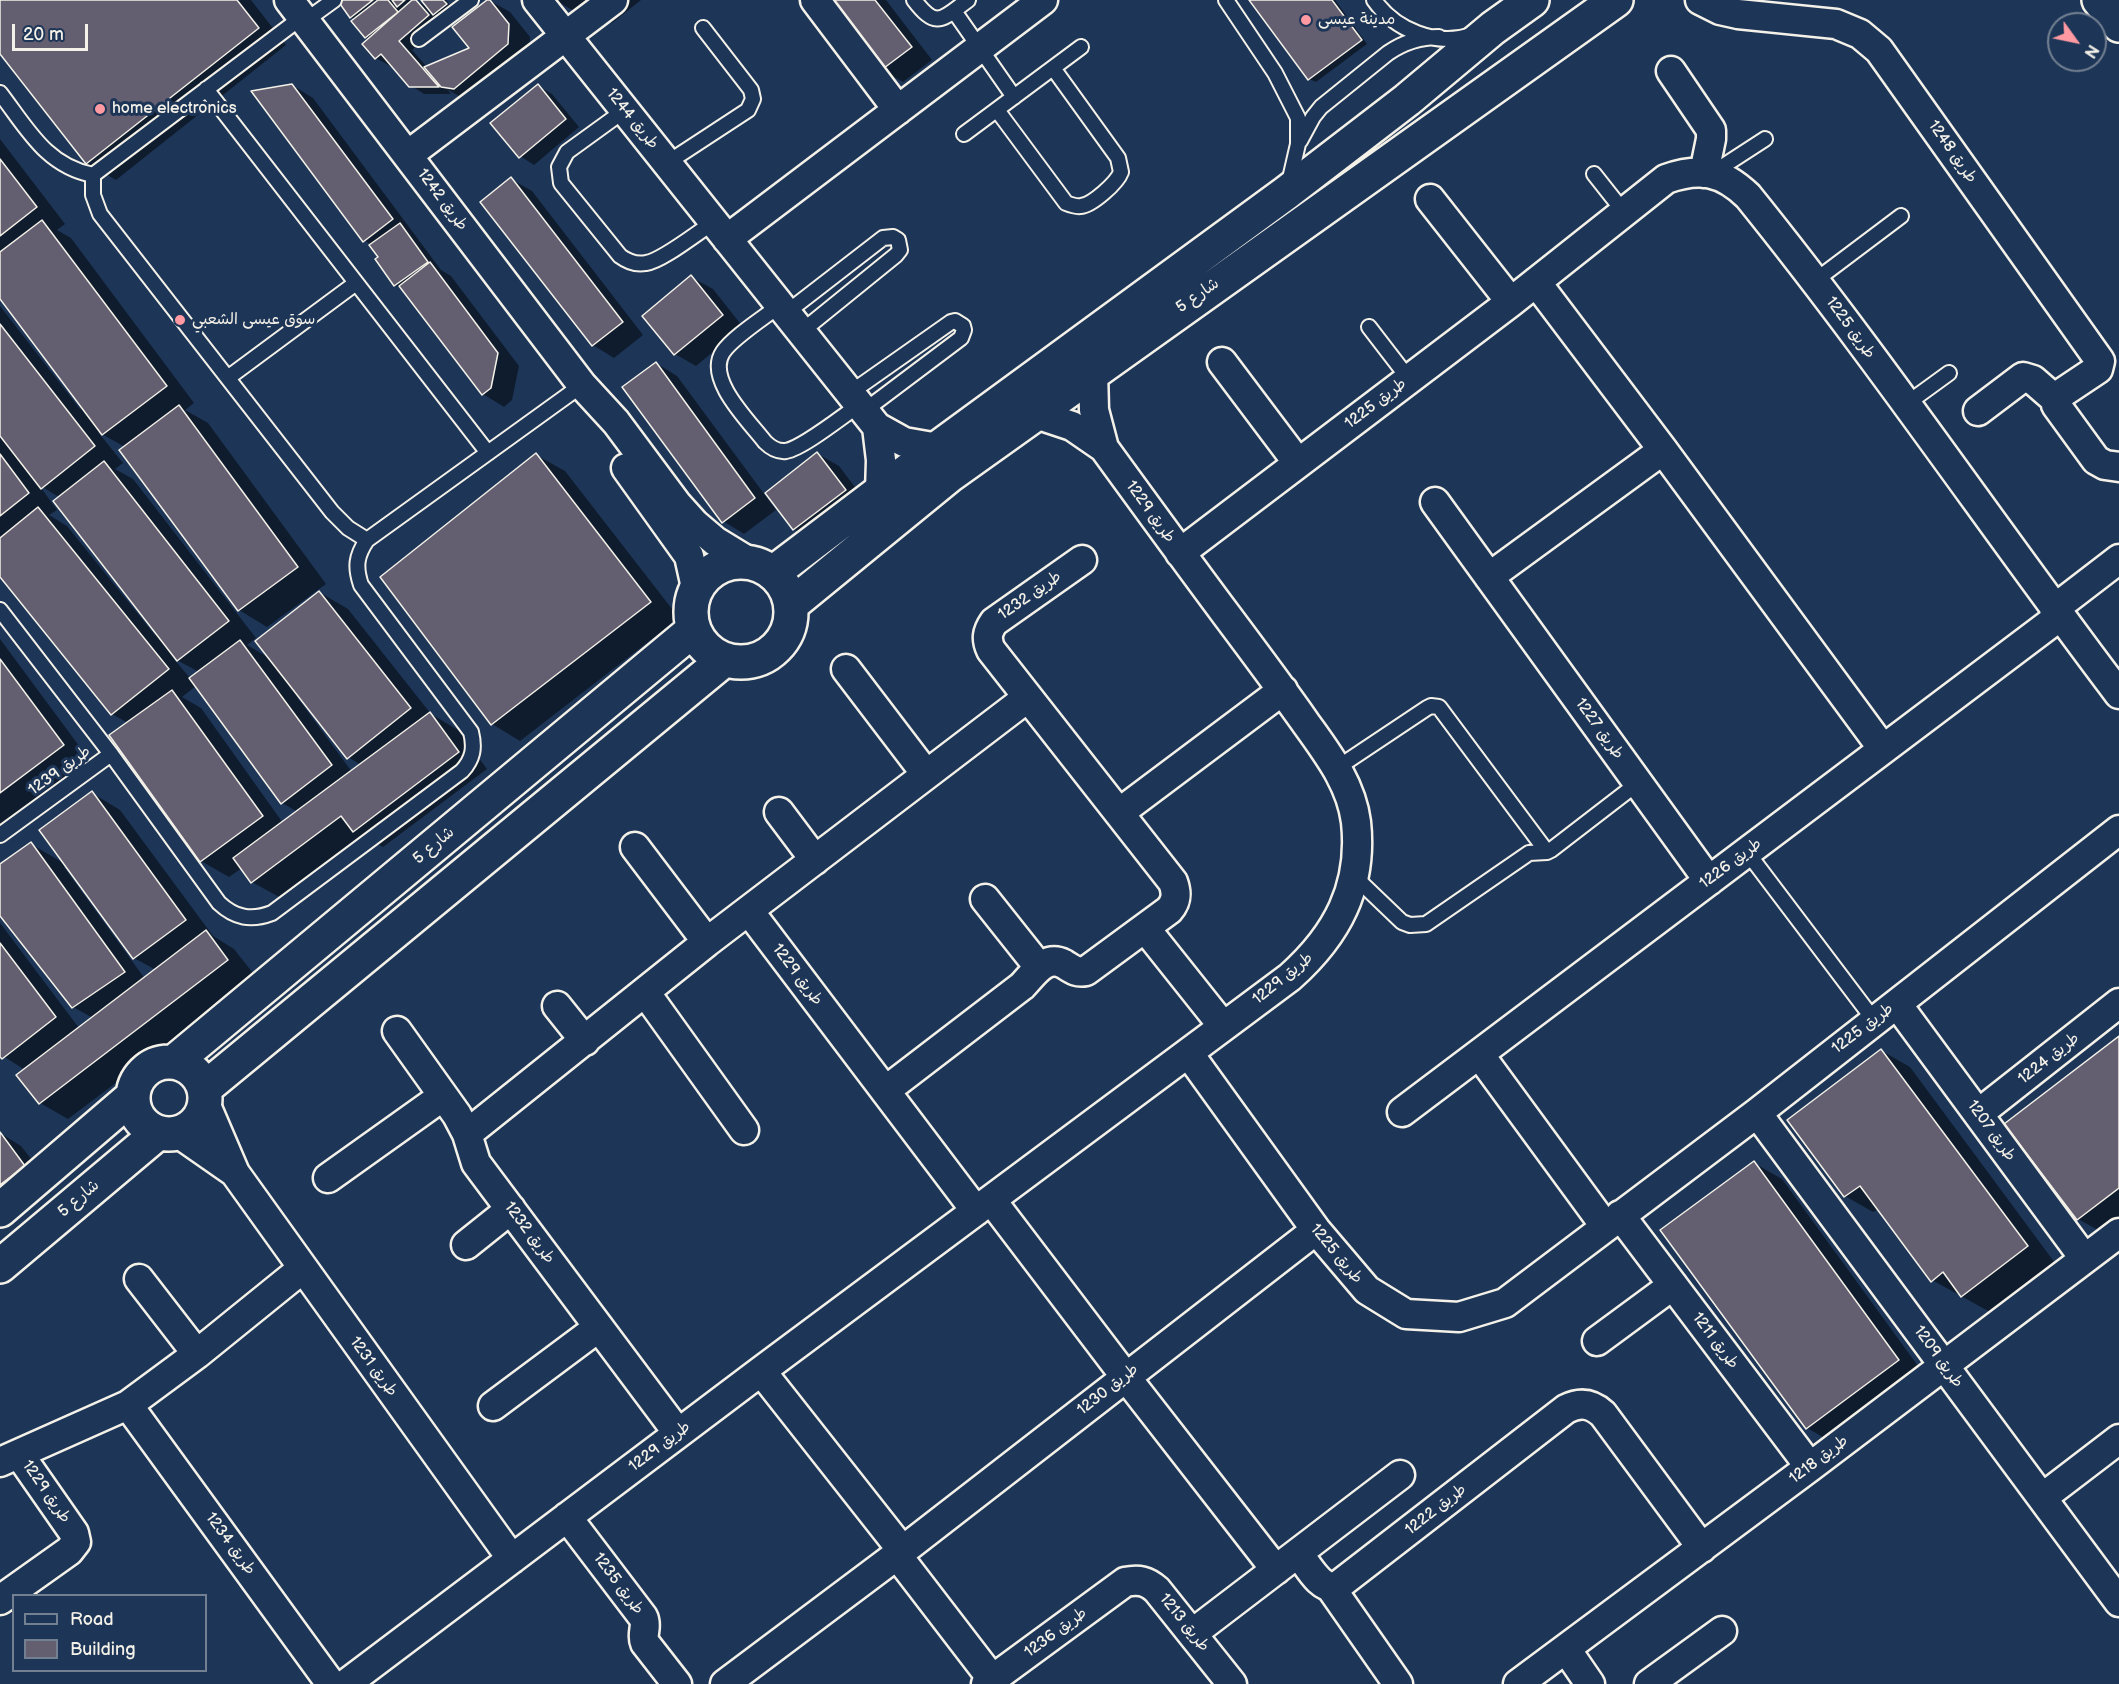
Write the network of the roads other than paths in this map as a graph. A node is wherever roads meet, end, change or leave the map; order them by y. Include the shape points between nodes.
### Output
1 (334, 0) edge
2 (471, 0) edge
3 (537, 0) edge
4 (613, 0) edge
5 (815, 0) edge
6 (914, 0) edge
7 (968, 0) edge
8 (1043, 0) edge
9 (1226, 0) edge
10 (1374, 0) edge
11 (1616, 0) edge
12 (1700, 0) edge
13 (1725, 0) edge
14 (2099, 0) edge
15 (1527, 2) edge
16 (954, 10) junction
17 (299, 13) edge
18 (1757, 16) junction
19 (2119, 25) edge
20 (704, 28) dead end
21 (1493, 28) junction
22 (565, 36) junction
23 (1439, 38) junction
24 (419, 39) dead end
25 (1081, 47) dead end
26 (980, 48) junction
27 (1053, 68) junction
28 (1671, 71) dead end
29 (206, 89) junction
30 (0, 93) edge
31 (1014, 97) junction
32 (625, 110) junction
33 (898, 110) junction
34 (997, 110) junction
35 (964, 134) dead end
36 (1765, 139) dead end
37 (1298, 144) junction
38 (408, 155) junction
39 (667, 163) junction
40 (1708, 173) junction
41 (1594, 174) dead end
42 (93, 176) junction
43 (1286, 193) junction
44 (1430, 199) dead end
45 (1624, 212) junction
46 (1901, 216) dead end
47 (720, 230) junction
48 (1816, 280) junction
49 (1536, 282) junction
50 (356, 283) junction
51 (1511, 302) junction
52 (789, 316) junction
53 (1369, 327) dead end
54 (1222, 362) dead end
55 (1093, 371) junction
56 (1949, 374) dead end
57 (229, 377) junction
58 (1409, 379) junction
59 (582, 385) junction
60 (2056, 399) junction
61 (1905, 405) junction
62 (863, 409) junction
63 (1978, 411) dead end
64 (1036, 414) junction
65 (938, 448) junction
66 (1104, 448) junction
67 (1663, 450) junction
68 (488, 453) junction
69 (1298, 463) junction
70 (2119, 467) edge
71 (880, 492) junction
72 (1435, 502) dead end
73 (367, 540) junction
74 (1180, 553) junction
75 (1082, 560) dead end
76 (2119, 560) edge
77 (762, 568) junction
78 (1489, 577) junction
79 (693, 596) junction
80 (790, 605) junction
81 (0, 610) edge
82 (2057, 612) junction
83 (693, 630) junction
84 (724, 660) junction
85 (846, 669) dead end
86 (1283, 690) junction
87 (2119, 694) edge
88 (1027, 699) junction
89 (1883, 749) junction
90 (111, 754) junction
91 (1337, 768) junction
92 (926, 774) junction
93 (1638, 783) junction
94 (779, 812) dead end
95 (1119, 813) junction
96 (2119, 830) edge
97 (0, 835) edge
98 (635, 847) dead end
99 (1547, 852) junction
100 (1747, 852) junction
101 (815, 860) junction
102 (1354, 876) junction
103 (1709, 881) junction
104 (985, 899) dead end
105 (749, 911) junction
106 (1145, 928) junction
107 (707, 942) junction
108 (1039, 967) junction
109 (645, 992) junction
110 (2119, 1003) edge
111 (1897, 1004) junction
112 (557, 1006) dead end
113 (1874, 1020) junction
114 (1223, 1026) junction
115 (397, 1031) dead end
116 (585, 1041) junction
117 (1188, 1054) junction
118 (1479, 1054) junction
119 (174, 1062) junction
120 (885, 1091) junction
121 (133, 1096) junction
122 (204, 1096) junction
123 (443, 1096) junction
124 (1402, 1112) dead end
125 (1757, 1113) junction
126 (1978, 1114) junction
127 (744, 1130) dead end
128 (168, 1133) junction
129 (467, 1134) junction
130 (235, 1173) junction
131 (328, 1178) dead end
132 (984, 1206) junction
133 (511, 1209) junction
134 (0, 1210) edge
135 (1613, 1220) junction
136 (1316, 1230) junction
137 (2119, 1233) edge
138 (466, 1245) dead end
139 (2084, 1258) junction
140 (0, 1266) edge
141 (302, 1269) junction
142 (139, 1279) dead end
143 (1673, 1286) junction
144 (599, 1328) junction
145 (1597, 1341) dead end
146 (197, 1354) junction
147 (1943, 1365) junction
148 (761, 1371) junction
149 (1125, 1376) junction
150 (128, 1405) junction
151 (493, 1406) dead end
152 (678, 1433) junction
153 (2119, 1439) edge
154 (5, 1459) edge
155 (1810, 1467) junction
156 (1400, 1475) dead end
157 (2042, 1498) junction
158 (567, 1517) junction
159 (1701, 1548) junction
160 (899, 1552) junction
161 (1298, 1553) junction
162 (512, 1559) junction
163 (1276, 1570) junction
164 (1125, 1582) joint
165 (1331, 1588) junction
166 (0, 1600) edge
167 (2119, 1602) edge
168 (1722, 1631) dead end
169 (1193, 1633) junction
170 (1566, 1648) junction
171 (991, 1682) edge
172 (331, 1684) edge
173 (346, 1684) edge
174 (677, 1684) edge
175 (725, 1684) edge
176 (1232, 1684) edge
177 (1398, 1684) edge
178 (1518, 1684) edge
179 (1590, 1684) edge
180 (1649, 1684) edge

1 - 17 lane
2 - 24 lane
3 - 22 street, طريق 1244
4 - 22 street
5 - 33 street
6 - 16 lane via 932,18 945,17
7 - 16 lane
8 - 26 street
9 - 37 lane via 1275,73 1298,118
10 - 23 lane via 1415,34
11 - 55 street, شارع 5
12 - 18 street, طريق 1248 via 1720,10
13 - 18 street, طريق 1248
14 - 19 street
15 - 21 street, شارع 5
16 - 26 lane
17 - 29 lane
17 - 38 street, طريق 1242
18 - 60 street, طريق 1248 via 1836,24 1860,34 1879,50 2100,361 2098,369
20 - 39 lane via 751,90 752,103 748,110
21 - 23 lane via 1463,38
21 - 43 street, شارع 5
22 - 32 street, طريق 1244
22 - 38 street
23 - 37 lane via 1415,39 1388,53 1321,107
25 - 27 lane
26 - 31 lane
26 - 33 street
27 - 31 lane
27 - 34 lane via 1118,158 1121,172 1113,185 1086,205 1066,203
28 - 40 street via 1711,130
29 - 42 lane
29 - 50 lane
30 - 42 lane via 48,153 68,168
31 - 34 lane
32 - 39 street, طريق 1244
32 - 47 lane via 567,152 559,175 566,191 628,262 653,262
33 - 47 street
34 - 35 lane
36 - 40 lane
37 - 43 lane
38 - 59 street, طريق 1242
39 - 47 street, طريق 1244
40 - 45 street, طريق 1225 via 1666,179
40 - 48 street, طريق 1225 via 1738,186
41 - 45 lane
42 - 57 lane via 93,195 100,214
43 - 65 street, شارع 5
44 - 51 street
45 - 49 street, طريق 1225
46 - 48 lane
47 - 52 street, طريق 1244
48 - 61 street, طريق 1225
49 - 51 street, طريق 1225
49 - 67 street
50 - 57 lane
50 - 68 lane
51 - 58 street, طريق 1225
52 - 52 lane via 896,255 900,250 898,240 883,238
52 - 62 street, طريق 1244
52 - 62 lane via 729,344 719,358 718,374 724,388 765,442 781,451 795,448
53 - 58 lane
54 - 69 street
55 - 64 street, شارع 5
55 - 66 street, طريق 1229 via 1094,410
56 - 61 lane
57 - 73 lane via 332,512
58 - 69 street, طريق 1225
59 - 68 lane
59 - 77 street, طريق 1242 via 616,422 695,524 715,541
59 - 79 street, طريق 1242 via 597,427 689,556 695,583
60 - 63 street via 2030,378 2023,377
60 - 70 street via 2056,405 2096,460
61 - 82 street, طريق 1225
62 - 62 lane via 961,338 963,326 951,322
62 - 65 street, طريق 1244 via 904,442
62 - 71 street via 881,460
64 - 66 street, طريق 1229 via 1072,426
64 - 80 street, شارع 5 via 950,475
65 - 71 street, شارع 5
66 - 74 street, طريق 1229
67 - 78 street
67 - 89 street
68 - 73 lane
69 - 74 street, طريق 1225
71 - 77 street, شارع 5
72 - 78 street, طريق 1227
73 - 90 lane via 356,562 361,585 471,732 473,753 462,771 272,913 249,918 227,911 219,903
74 - 86 street, طريق 1229
75 - 88 street, طريق 1232 via 994,622 987,635 991,650
76 - 82 street, طريق 1226
77 - 79 street via 733,562 702,580
77 - 80 street via 781,582
78 - 93 street, طريق 1227
79 - 83 street
80 - 84 street via 791,620 786,634 767,656 738,663
81 - 90 lane
82 - 87 street, طريق 1225
82 - 89 street, طريق 1226
83 - 84 street via 700,643
83 - 119 street, شارع 5
84 - 122 street
85 - 92 street
86 - 91 street, طريق 1229
86 - 95 street
88 - 92 street
88 - 95 street, طريق 1232
89 - 100 street, طريق 1226
90 - 97 lane, طريق 1239
91 - 99 lane via 1427,708 1439,707
91 - 102 street, طريق 1229 via 1349,792 1356,821
92 - 101 street
93 - 99 lane
93 - 103 street, طريق 1227
94 - 101 street
95 - 106 street, طريق 1232 via 1175,888 1173,906
96 - 111 street, طريق 1225
98 - 107 street
99 - 102 lane via 1529,853 1434,920 1418,926 1402,922
100 - 103 street, طريق 1226
100 - 113 lane
101 - 105 street
102 - 114 street, طريق 1229 via 1346,904 1312,957
103 - 118 street, طريق 1226
104 - 108 street
105 - 107 street
105 - 120 street, طريق 1229
106 - 108 street, طريق 1232 via 1086,971 1074,971 1057,962
106 - 114 street
107 - 109 street
108 - 120 street via 1015,992
109 - 116 street
109 - 127 street
110 - 126 street, طريق 1224
111 - 113 street, طريق 1225
111 - 126 street, طريق 1207
112 - 116 street
113 - 125 street, طريق 1225
114 - 117 street, طريق 1229
115 - 123 street, طريق 1232
116 - 129 street
117 - 132 street, طريق 1229
117 - 136 street, طريق 1225
118 - 124 street, طريق 1226
118 - 135 street
119 - 121 street via 150,1067 138,1079
119 - 122 street via 193,1071 200,1079
120 - 132 street, طريق 1229
121 - 128 street via 138,1118 145,1126
121 - 134 street
122 - 128 street via 194,1124 187,1130
122 - 130 street, طريق 1231
123 - 129 street, طريق 1232
123 - 131 street
125 - 135 street, طريق 1225
125 - 147 street, طريق 1209
126 - 139 street, طريق 1207
128 - 130 street, طريق 1231
128 - 140 street, شارع 5
129 - 133 street, طريق 1232 via 476,1163
130 - 141 street, طريق 1231
132 - 148 street, طريق 1229
132 - 149 street
133 - 138 street
133 - 144 street, طريق 1232
135 - 136 street, طريق 1225 via 1505,1303 1459,1317 1406,1314 1367,1290
135 - 143 street, طريق 1211
136 - 149 street, طريق 1230
137 - 139 street, طريق 1218
139 - 147 street, طريق 1218
141 - 146 street
141 - 162 street, طريق 1231
142 - 146 street
143 - 145 street
143 - 155 street, طريق 1211
144 - 151 street
144 - 152 street, طريق 1232
146 - 150 street
147 - 155 street, طريق 1218
147 - 157 street, طريق 1209
148 - 152 street, طريق 1229
148 - 160 street
149 - 160 street, طريق 1230
149 - 163 street
150 - 154 street
150 - 172 street, طريق 1234
152 - 158 street, طريق 1229
153 - 157 street
154 - 166 street, طريق 1229 via 74,1533 76,1542
155 - 159 street, طريق 1218
156 - 161 street
157 - 167 street, طريق 1209
158 - 162 street, طريق 1229
158 - 174 street, طريق 1235 via 643,1617 645,1643
159 - 165 street, طريق 1222 via 1603,1414 1581,1404 1566,1409
159 - 170 street, طريق 1218
160 - 171 street
160 - 175 street, طريق 1230
161 - 163 street
161 - 165 street via 1323,1584
162 - 173 street, طريق 1229
163 - 169 street
164 - 169 street, طريق 1213 via 1143,1580 1151,1584
164 - 171 street, طريق 1236
165 - 177 street
168 - 180 street
169 - 176 street, طريق 1213
170 - 178 street, طريق 1218
170 - 179 street

